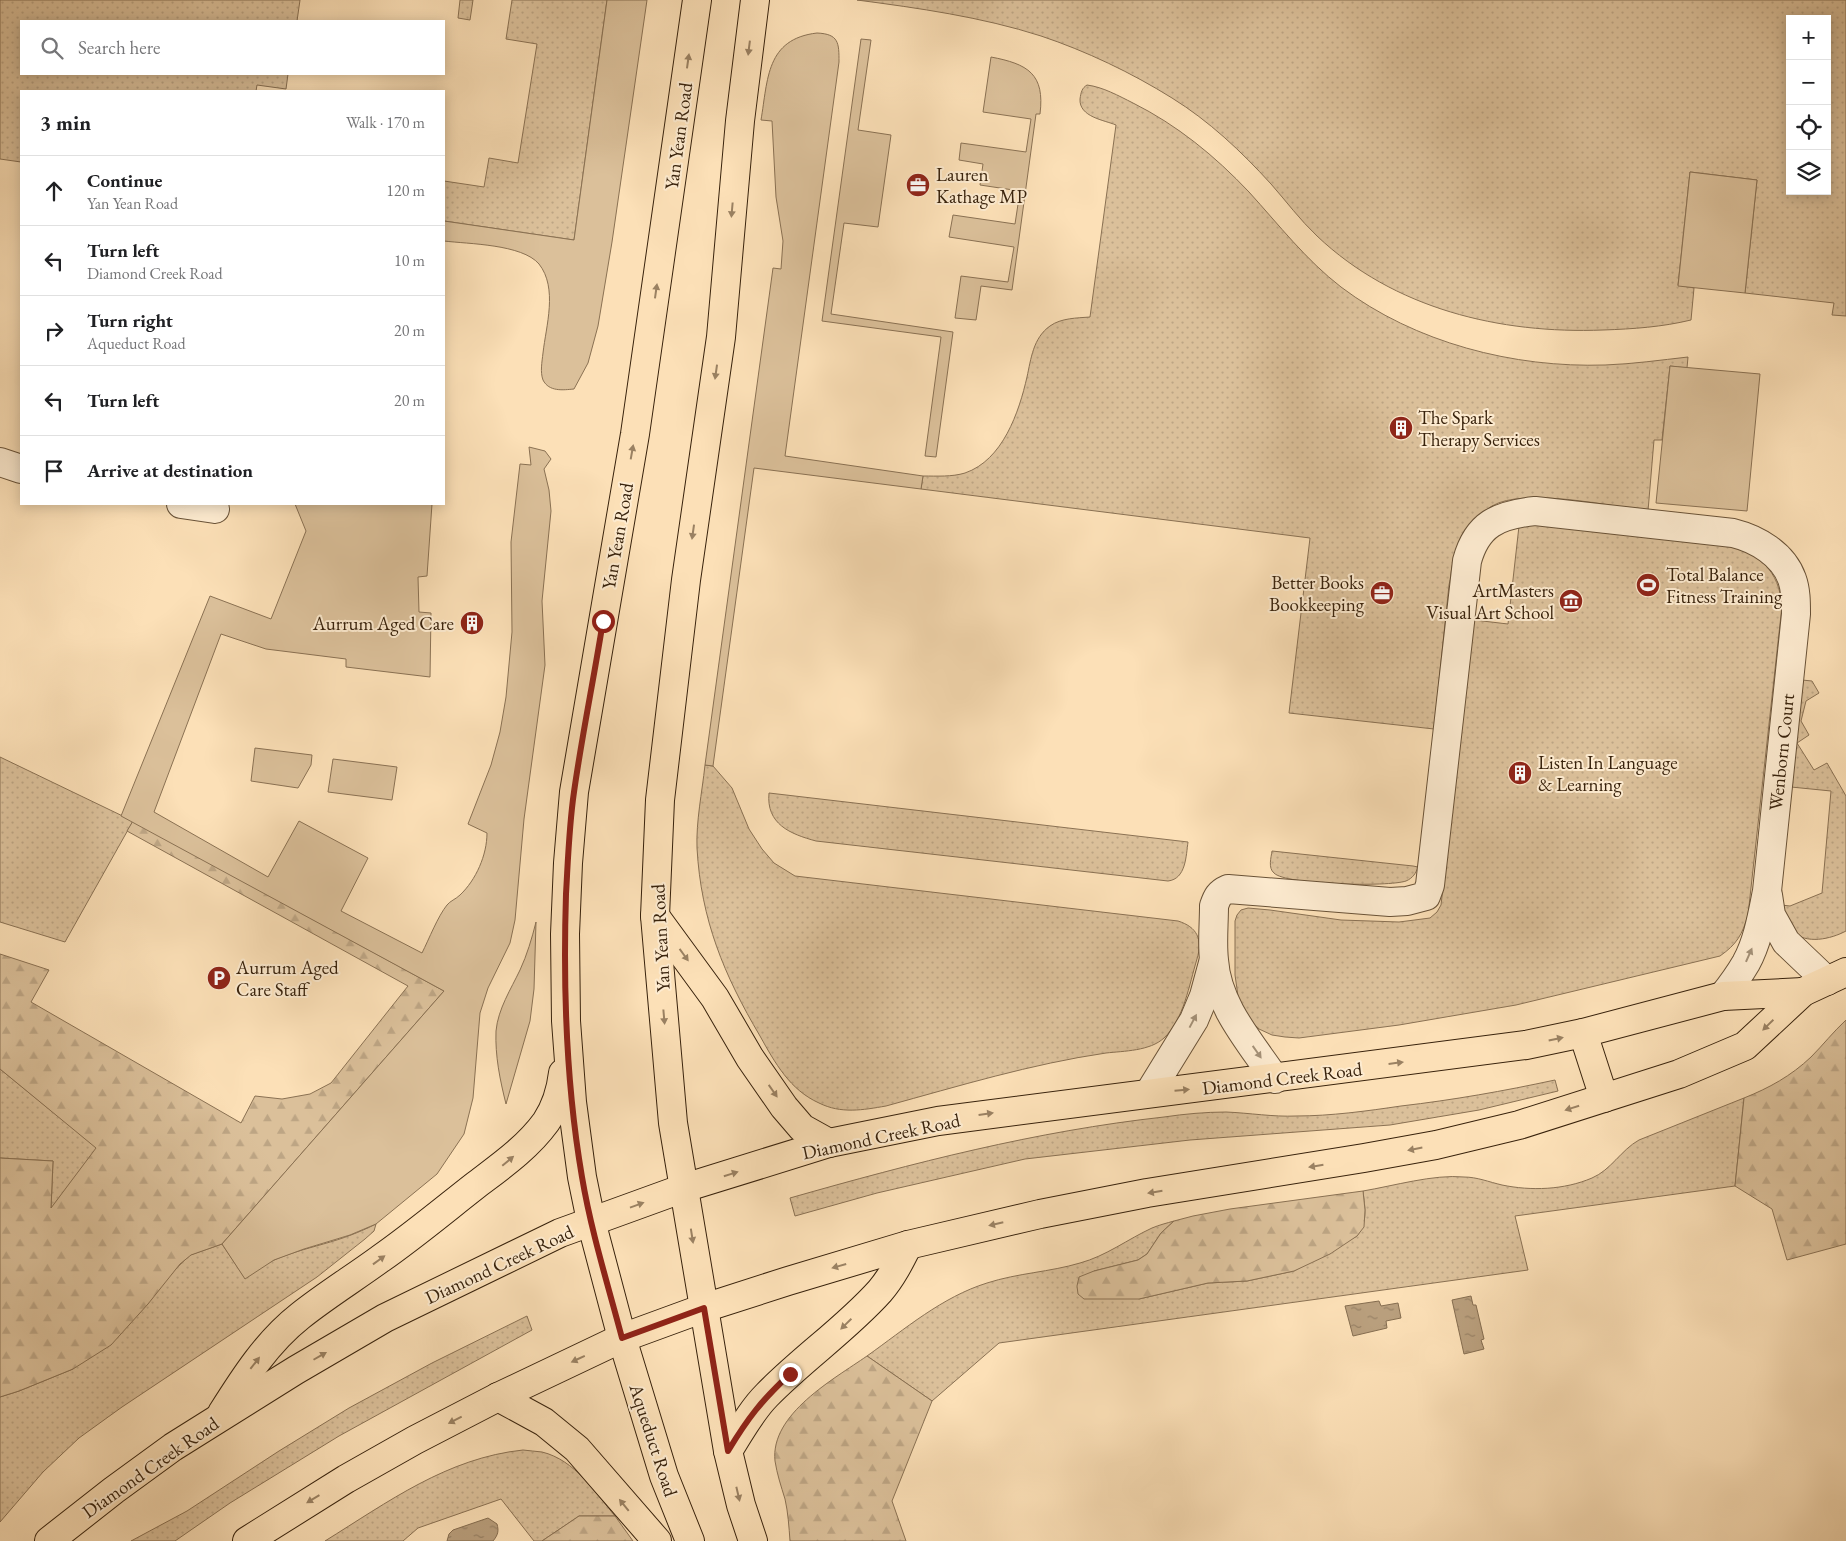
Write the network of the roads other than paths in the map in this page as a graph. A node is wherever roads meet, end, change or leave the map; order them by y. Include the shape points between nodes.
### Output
1 (697, 0) edge
2 (755, 0) edge
3 (0, 462) edge
4 (20, 469) edge
5 (188, 505) edge
6 (215, 509) dead end
7 (1767, 891) junction
8 (655, 916) junction
9 (1214, 962) junction
10 (1825, 981) edge
11 (1723, 996) junction
12 (566, 1021) junction
13 (1583, 1033) junction
14 (1275, 1079) junction
15 (1149, 1093) junction
16 (1604, 1098) junction
17 (829, 1144) junction
18 (684, 1188) junction
19 (591, 1221) junction
20 (908, 1246) junction
21 (704, 1308) junction
22 (622, 1338) junction
23 (498, 1397) junction
24 (218, 1418) junction
25 (728, 1451) junction
26 (49, 1541) edge
27 (247, 1541) edge
28 (657, 1541) edge
29 (690, 1541) edge
30 (752, 1541) edge

12 -> 1 main road, Yan Yean Road via 565,934 574,792 635,434
2 -> 8 main road, Yan Yean Road via 740,121 721,337 686,580 660,800
3 - 4 street
5 - 6 street
7 - 9 street, Wenborn Court via 1796,614 1796,594 1784,565 1772,551 1758,542 1727,532 1534,511 1515,513 1482,530 1472,544 1467,561 1430,885 1426,896 1390,902 1228,889 1220,892 1214,906
7 - 10 street, Wenborn Court via 1771,914 1786,942
11 -> 7 street, Wenborn Court via 1746,964 1759,928
8 -> 17 main road via 715,998 750,1058 784,1107 802,1128
8 -> 18 main road, Yan Yean Road via 673,1122
9 -> 14 street via 1230,1012
15 -> 9 street via 1194,1020
10 - 11 main road, Diamond Creek Road
10 -> 16 main road via 1746,1046 1679,1074
11 - 13 main road, Diamond Creek Road
12 - 19 main road, Yan Yean Road via 572,1102
24 -> 12 main road via 246,1374 270,1344 299,1316 382,1258 512,1158 532,1138 555,1106 561,1085
14 -> 13 main road, Diamond Creek Road via 1526,1045
13 - 16 main road
15 -> 14 main road, Diamond Creek Road
17 -> 15 main road, Diamond Creek Road via 938,1121
16 -> 20 main road via 1519,1125 1436,1145 1069,1208
18 -> 17 main road, Diamond Creek Road
19 -> 18 main road, Diamond Creek Road
18 -> 21 main road, Yan Yean Road
19 - 22 main road, Yan Yean Road
24 -> 19 main road, Diamond Creek Road via 385,1318
20 -> 21 main road
20 -> 25 main road via 880,1291 766,1395
21 - 22 main road
21 - 25 main road
22 -> 23 main road
22 - 29 main road, Aqueduct Road via 664,1476
23 -> 27 main road via 372,1464
28 -> 23 main road via 577,1449 544,1422
24 - 26 main road, Diamond Creek Road via 173,1447
25 -> 30 main road

